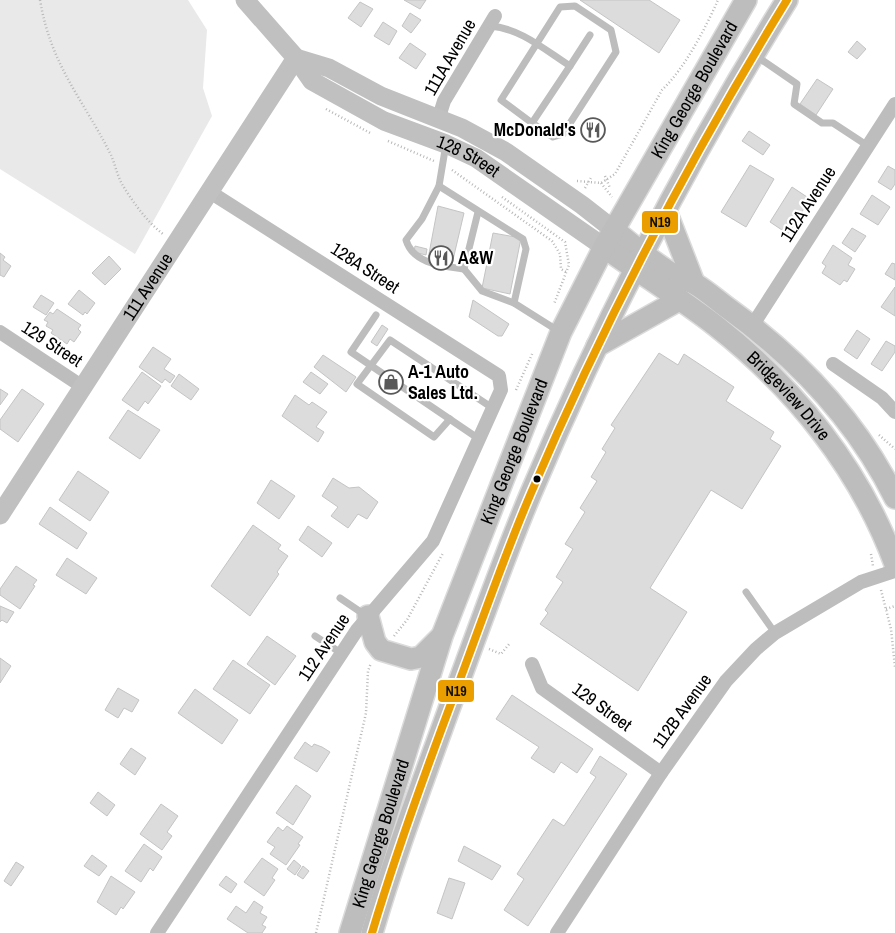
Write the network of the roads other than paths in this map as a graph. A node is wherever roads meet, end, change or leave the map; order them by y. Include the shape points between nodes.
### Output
1 (245, 0) edge
2 (746, 0) edge
3 (787, 0) edge
4 (492, 21) joint
5 (590, 34) dead end
6 (537, 44) junction
7 (754, 54) junction
8 (296, 58) junction
9 (570, 66) junction
10 (895, 105) edge
11 (439, 117) junction
12 (532, 123) junction
13 (446, 144) junction
14 (868, 146) junction
15 (439, 186) junction
16 (210, 192) junction
17 (666, 211) junction
18 (478, 212) junction
19 (609, 239) junction
20 (638, 261) junction
21 (464, 269) junction
22 (694, 283) junction
23 (679, 300) junction
24 (514, 304) junction
25 (376, 315) dead end
26 (752, 326) junction
27 (0, 332) edge
28 (561, 332) junction
29 (597, 346) junction
30 (833, 364) dead end
31 (371, 366) junction
32 (499, 376) joint
33 (83, 387) junction
34 (494, 410) junction
35 (895, 412) edge
36 (450, 419) junction
37 (479, 439) junction
38 (895, 498) edge
39 (0, 516) edge
40 (895, 564) edge
41 (895, 571) edge
42 (746, 592) dead end
43 (340, 598) dead end
44 (368, 616) junction
45 (775, 633) junction
46 (315, 636) dead end
47 (442, 636) junction
48 (341, 653) junction
49 (532, 664) dead end
50 (661, 773) junction
51 (157, 933) edge
52 (350, 933) edge
53 (372, 933) edge
54 (557, 933) edge

1 - 8 main road, 128 Street
2 - 19 main road, King George Boulevard
3 - 7 main road, King George Boulevard
4 - 6 lane
4 - 11 street, 111A Avenue via 444,102
5 - 9 lane
6 - 9 lane
6 - 12 lane via 500,100
6 - 12 lane via 560,7 575,6 611,30 616,52 563,134 553,137
7 - 14 lane via 797,84 794,104 822,123 834,123
7 - 17 main road, King George Boulevard
8 - 11 main road, 128 Street via 329,68 380,96
8 - 13 main road, 128 Street via 312,81 360,109
8 - 16 main road, 111 Avenue
9 - 12 lane
10 - 14 street, 112A Avenue
11 - 19 main road, 128 Street via 506,152 582,205
13 - 15 lane
13 - 19 main road, 128 Street via 476,158
14 - 26 street, 112A Avenue
15 - 18 lane
15 - 21 lane via 422,219 406,240 408,248 434,264
16 - 32 street, 128A Street
16 - 33 main road, 111 Avenue
17 - 20 main road, King George Boulevard
17 - 22 main road
18 - 21 lane
18 - 24 lane via 523,239 526,250
19 - 20 main road, 128 Street
19 - 28 main road, King George Boulevard
20 - 22 main road, Bridgeview Drive
20 - 23 main road, Bridgeview Drive
20 - 29 main road, King George Boulevard
21 - 24 lane via 482,291
22 - 26 main road, Bridgeview Drive
23 - 29 main road
23 - 40 main road, Bridgeview Drive via 738,344 799,404 859,488
24 - 28 lane
25 - 31 lane via 351,352
26 - 38 main road, Bridgeview Drive via 824,393 873,457
27 - 33 street, 129 Street
28 - 47 main road, King George Boulevard
29 - 53 main road, King George Boulevard via 531,493 492,591 387,882
30 - 35 street via 882,398
31 - 34 lane via 390,340
31 - 36 lane
31 - 36 lane via 357,384 434,437
32 - 34 street, 112 Avenue via 502,390
33 - 39 main road, 111 Avenue
34 - 37 street, 112 Avenue
36 - 37 lane
37 - 44 street, 112 Avenue via 433,541
41 - 45 street, 112B Avenue via 861,582
42 - 45 lane
43 - 44 lane
44 - 47 main road via 375,642 381,650 411,659 428,652
44 - 48 street, 112 Avenue
45 - 50 street, 112B Avenue via 726,681
46 - 48 lane
47 - 52 main road, King George Boulevard
48 - 51 street, 112 Avenue
49 - 50 street, 129 Street via 542,688
50 - 54 street, 112B Avenue

